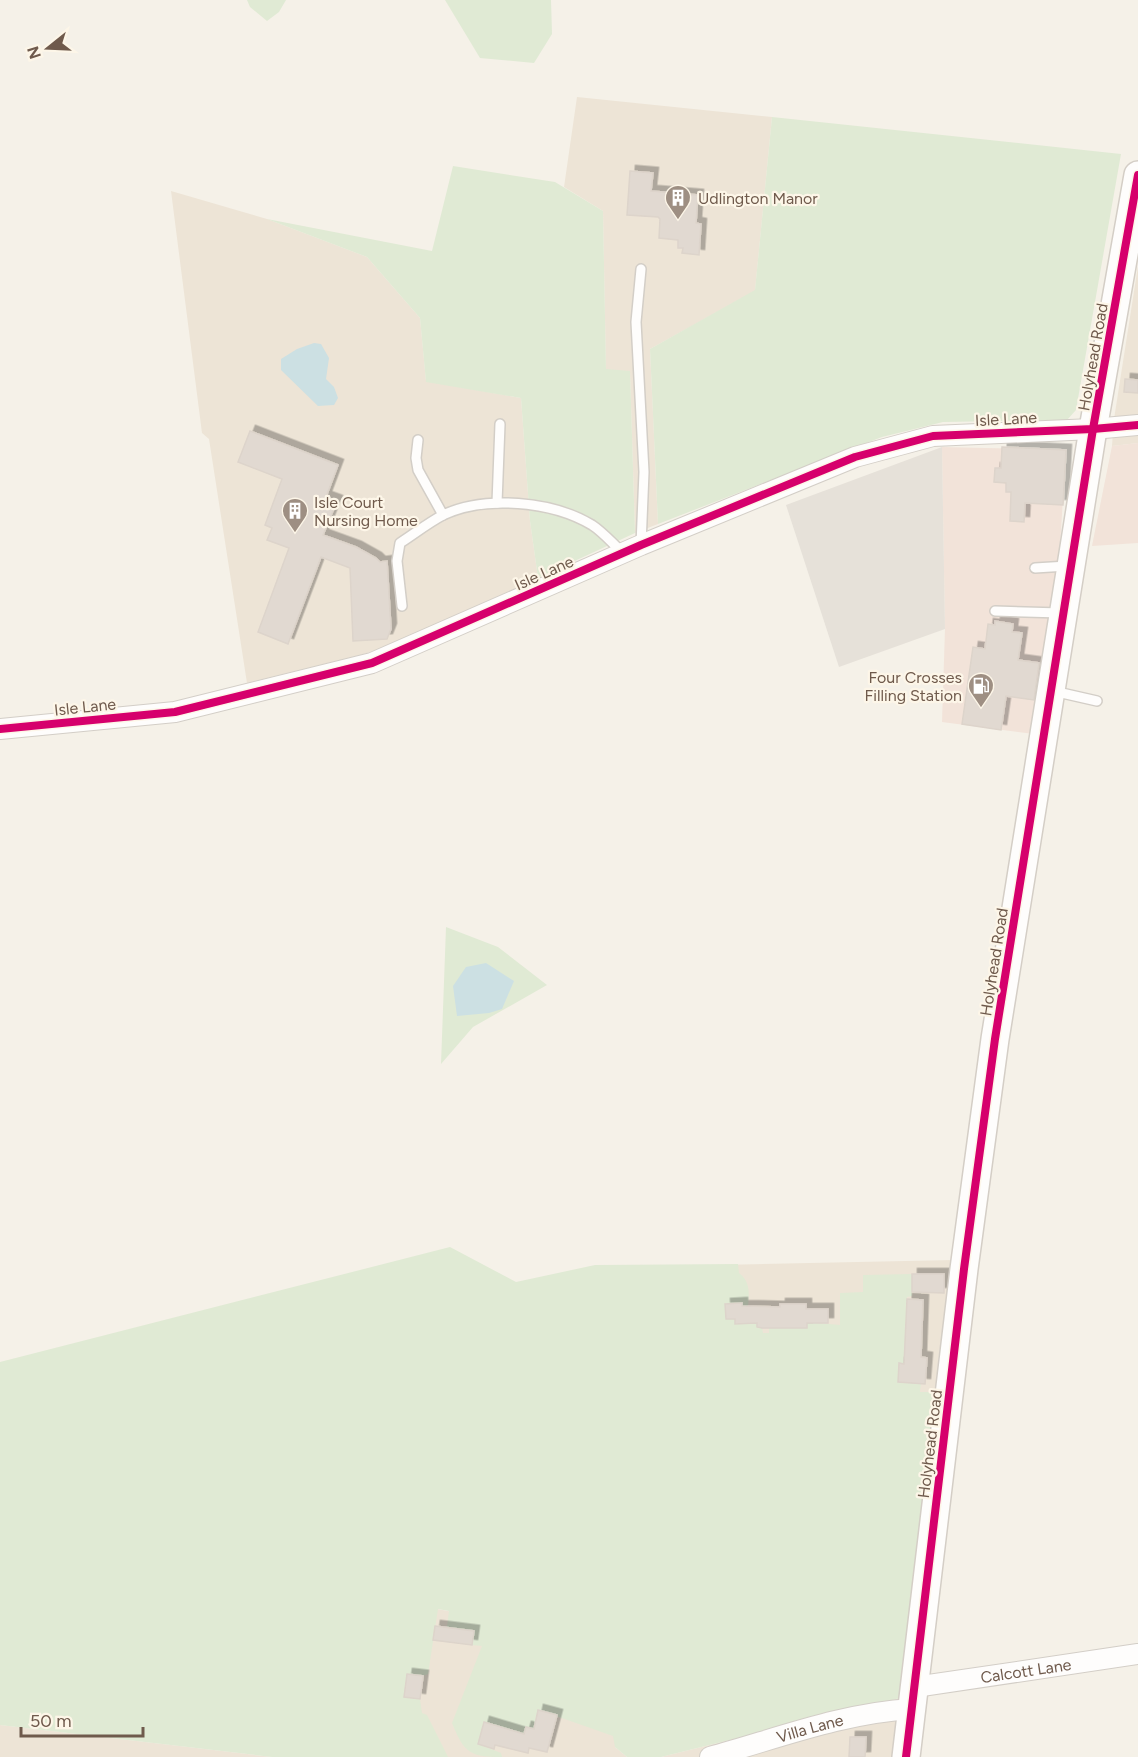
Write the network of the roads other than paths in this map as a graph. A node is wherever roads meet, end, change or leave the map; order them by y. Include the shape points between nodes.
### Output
1 (1138, 175) edge
2 (641, 269) dead end
3 (500, 424) dead end
4 (1138, 425) edge
5 (1093, 429) junction
6 (418, 440) dead end
7 (497, 503) junction
8 (443, 515) junction
9 (641, 545) junction
10 (623, 553) junction
11 (1072, 566) junction
12 (1035, 568) dead end
13 (402, 606) dead end
14 (995, 611) dead end
15 (1063, 613) junction
16 (1050, 691) junction
17 (1098, 701) dead end
18 (0, 729) edge
19 (1138, 1654) edge
20 (913, 1698) junction
21 (710, 1757) edge
22 (906, 1757) edge

1 - 5 main road, Holyhead Road
2 - 9 lane via 636,322 644,472
3 - 7 lane
4 - 5 street, Isle Lane
5 - 9 street, Isle Lane via 933,436 855,457
5 - 11 main road, Holyhead Road
6 - 8 lane via 418,470
7 - 8 lane
7 - 10 lane via 573,515 594,526
8 - 13 lane via 400,543 397,561
9 - 10 street, Isle Lane
10 - 18 street, Isle Lane via 372,663 175,712
11 - 12 lane
11 - 15 main road, Holyhead Road
14 - 15 lane
15 - 16 main road, Holyhead Road
16 - 17 lane
16 - 20 main road, Holyhead Road via 995,1039
19 - 20 street, Calcott Lane
20 - 21 street, Villa Lane via 883,1711
20 - 22 main road, Holyhead Road

